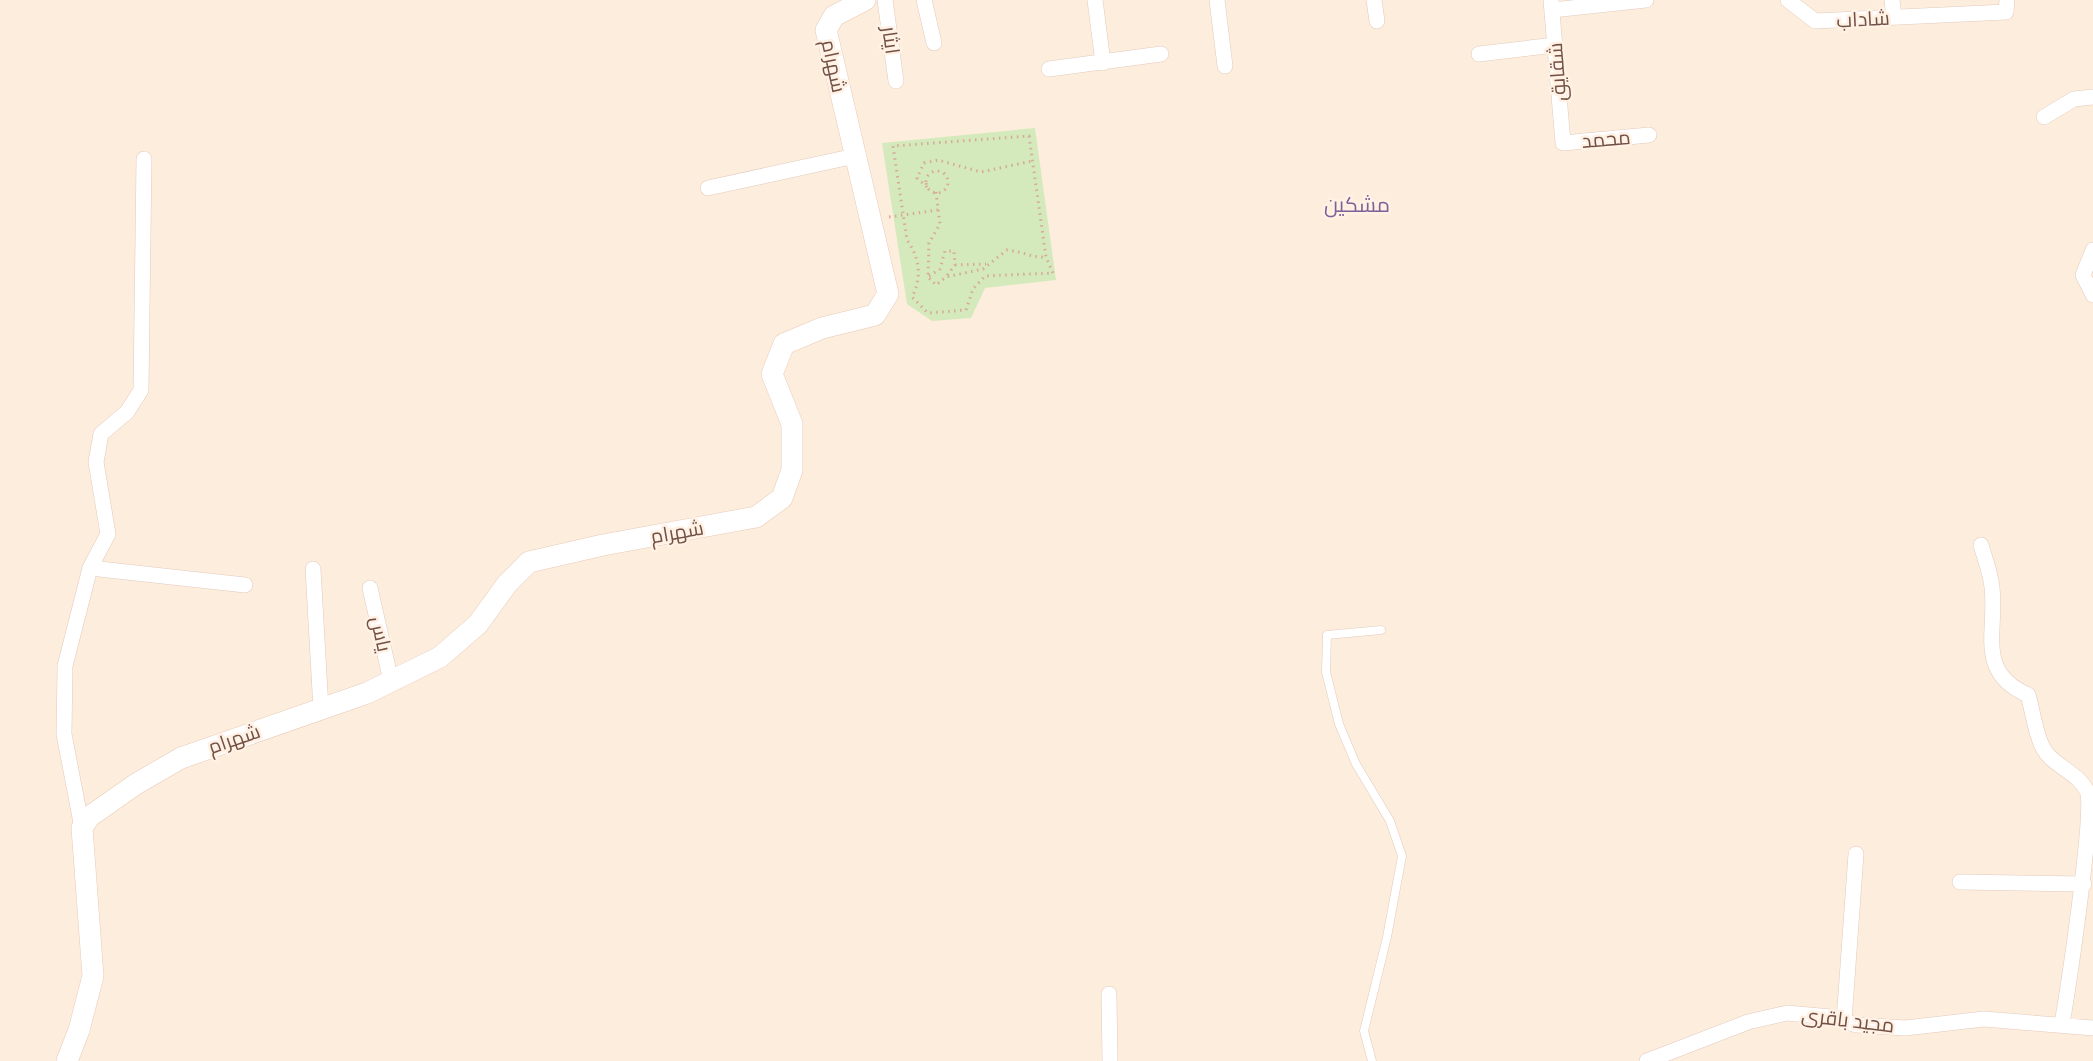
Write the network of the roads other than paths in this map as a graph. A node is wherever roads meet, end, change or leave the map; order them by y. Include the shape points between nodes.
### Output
1 (865, 0) edge
2 (885, 0) edge
3 (924, 0) edge
4 (1095, 0) edge
5 (1216, 0) edge
6 (1374, 0) edge
7 (1646, 0) edge
8 (1788, 0) edge
9 (1892, 0) edge
10 (2007, 0) edge
11 (1552, 5) edge
12 (1894, 17) junction
13 (1377, 21) dead end
14 (934, 43) dead end
15 (1555, 45) junction
16 (1161, 54) dead end
17 (1479, 54) dead end
18 (1103, 63) junction
19 (1225, 66) dead end
20 (1049, 69) dead end
21 (896, 81) dead end
22 (2093, 97) edge
23 (2044, 117) dead end
24 (1649, 135) dead end
25 (1563, 143) joint
26 (855, 156) junction
27 (144, 159) dead end
28 (708, 188) dead end
29 (2093, 250) edge
30 (2093, 295) edge
31 (1981, 545) dead end
32 (90, 568) junction
33 (313, 569) dead end
34 (245, 585) dead end
35 (370, 588) dead end
36 (1381, 630) dead end
37 (392, 681) junction
38 (321, 709) junction
39 (82, 828) junction
40 (1856, 854) dead end
41 (1960, 882) dead end
42 (2084, 884) junction
43 (1109, 994) dead end
44 (1844, 1021) junction
45 (2062, 1024) junction
46 (2093, 1028) edge
47 (67, 1061) edge
48 (1110, 1061) edge
49 (1372, 1061) edge
50 (1647, 1061) edge

1 - 26 street, شهرام via 834,16 825,30
2 - 21 street, ایثار
3 - 14 street
4 - 18 street
5 - 19 street
6 - 13 street
7 - 11 street
8 - 12 street, شاداب via 1815,21
9 - 12 street
10 - 12 street, شاداب via 2006,12
11 - 15 street, شقایق
15 - 17 street
15 - 25 street, شقایق
16 - 18 street
18 - 20 street
22 - 23 street via 2074,99
24 - 25 street, محمد
26 - 28 street
26 - 37 street, شهرام via 888,294 875,315 822,328 784,344 771,375 792,424 792,470 782,498 756,517 529,562 507,584 478,624 440,657
27 - 32 street via 141,390 127,412 102,434 96,462 108,534
29 - 30 street via 2083,275
31 - 42 street via 1992,582 1991,653 2009,687 2028,695 2043,749 2088,792 2092,816
32 - 34 street
32 - 39 street via 65,666 64,734
33 - 38 street
35 - 37 street, یاس
36 - 49 lane via 1328,635 1326,672 1339,724 1356,764 1390,822 1401,856 1387,937 1364,1031
37 - 38 street, شهرام
38 - 39 street, شهرام via 181,758 89,817
39 - 47 street via 93,976
40 - 44 street
41 - 42 street
42 - 45 street
43 - 48 street
44 - 45 street, مجید باقری via 1905,1028 1984,1019
44 - 50 street, مجید باقری via 1787,1012 1748,1022
45 - 46 street, مجید باقری

